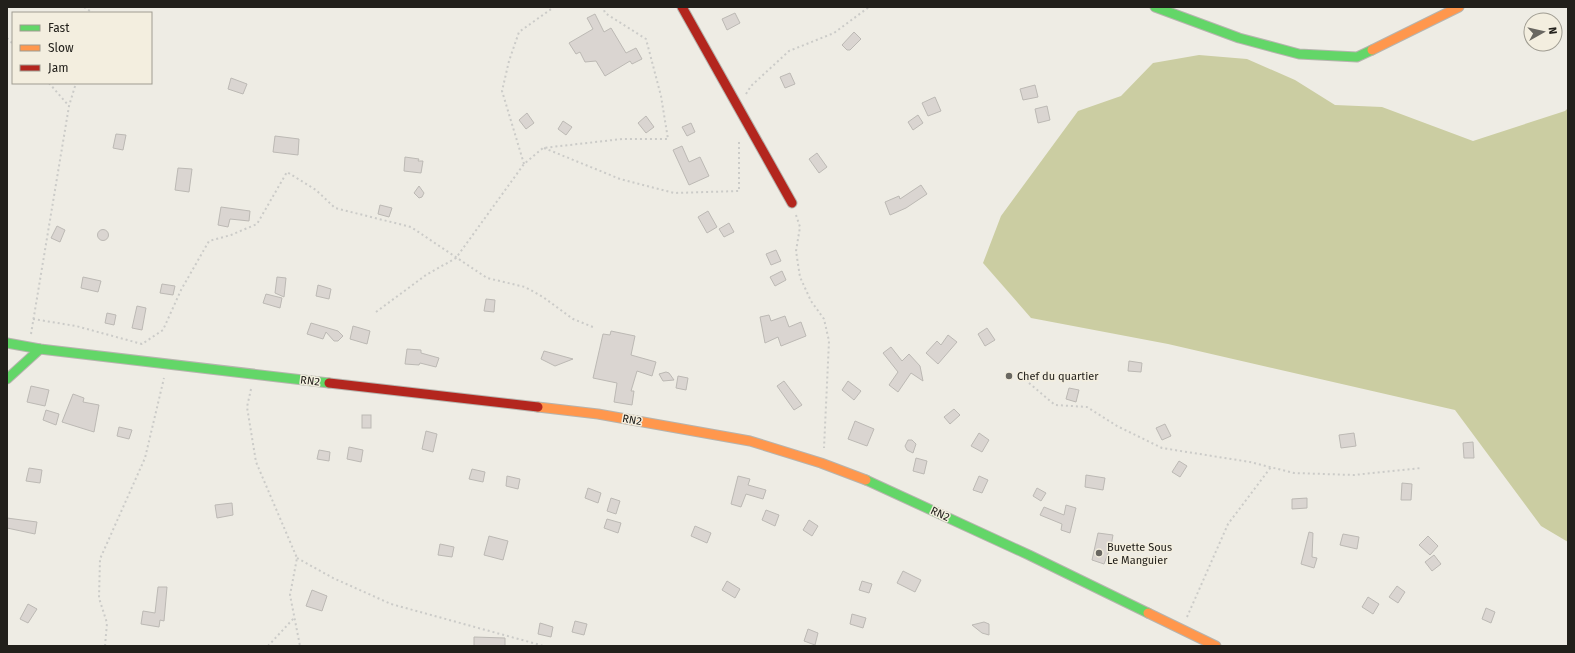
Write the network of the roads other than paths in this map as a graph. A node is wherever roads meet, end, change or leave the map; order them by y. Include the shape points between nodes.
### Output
1 (682, 7) edge
2 (1155, 7) edge
3 (1459, 7) edge
4 (792, 203) road end
5 (7, 343) edge
6 (40, 349) junction
7 (7, 379) edge
8 (1216, 646) edge

1 - 4 main road
2 - 3 main road via 1239,38 1299,54 1357,57
5 - 6 main road, RN2
6 - 7 main road
6 - 8 main road, RN2 via 598,414 741,439 821,463 875,484

